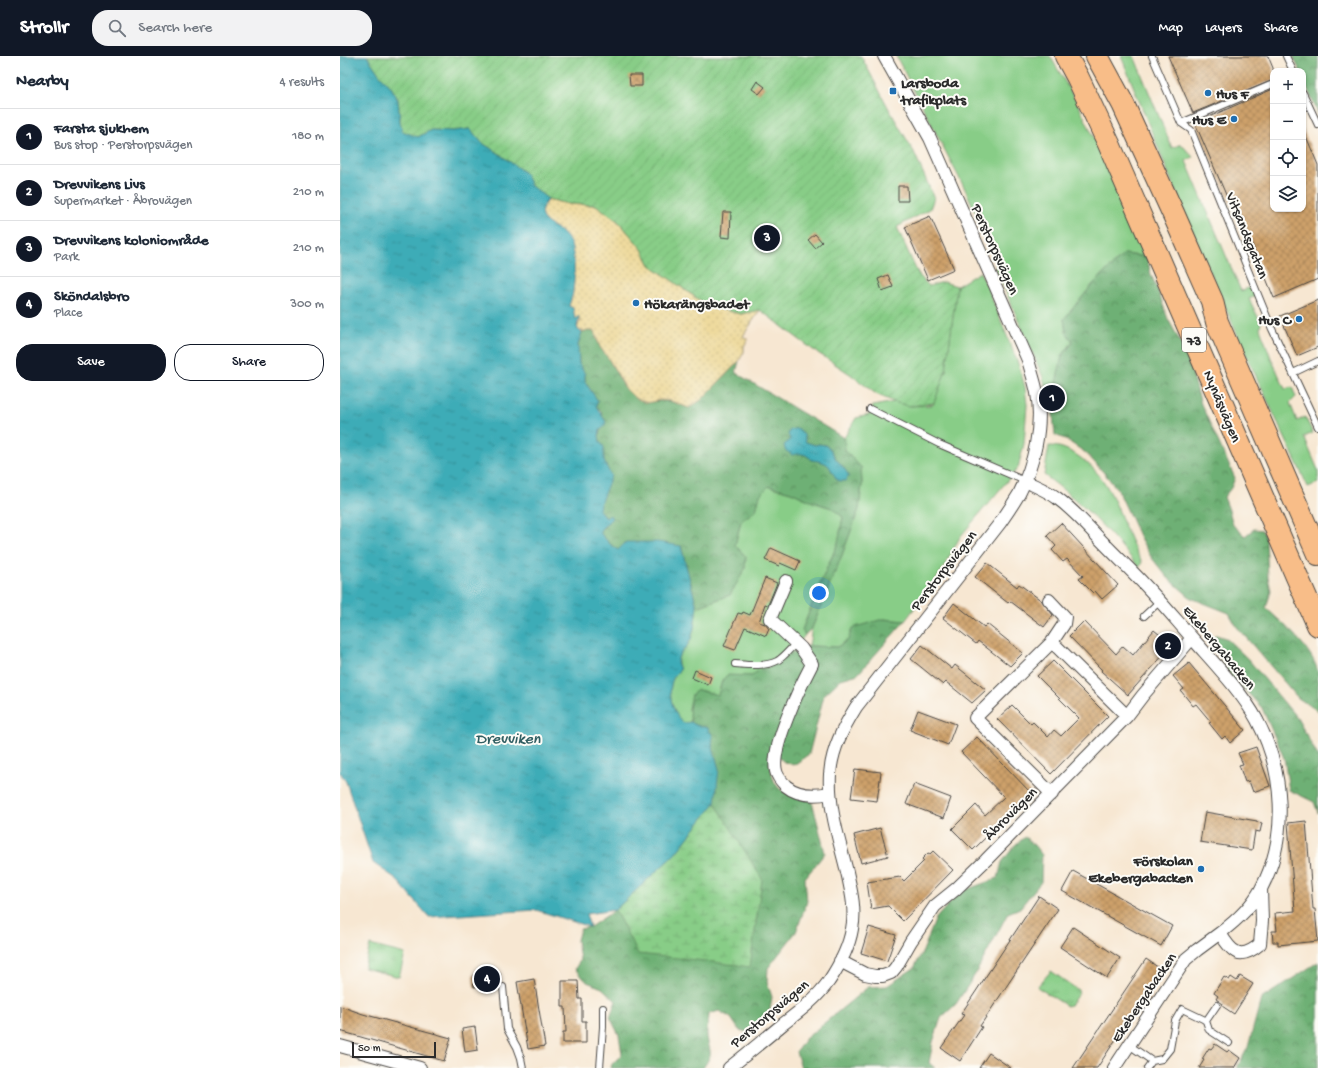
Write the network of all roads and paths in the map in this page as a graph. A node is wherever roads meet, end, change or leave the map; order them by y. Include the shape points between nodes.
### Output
1 (884, 56) edge
2 (1058, 56) edge
3 (1066, 56) edge
4 (1097, 56) edge
5 (1110, 56) edge
6 (1152, 56) edge
7 (1286, 56) edge
8 (1292, 68) edge
9 (1078, 78) junction
10 (1270, 85) edge
11 (1306, 100) edge
12 (1181, 123) junction
13 (1318, 126) edge
14 (1174, 213) junction
15 (1318, 361) edge
16 (1293, 373) junction
17 (870, 409) dead end
18 (1318, 427) edge
19 (1025, 481) junction
20 (1318, 554) edge
21 (786, 581) dead end
22 (1049, 600) dead end
23 (1160, 601) junction
24 (1144, 616) dead end
25 (1318, 626) edge
26 (1192, 638) junction
27 (1052, 642) junction
28 (796, 643) junction
29 (735, 664) dead end
30 (1127, 716) junction
31 (830, 794) junction
32 (1052, 794) junction
33 (1261, 889) junction
34 (1220, 933) junction
35 (840, 962) junction
36 (503, 987) dead end
37 (1217, 1005) dead end
38 (603, 1008) dead end
39 (1206, 1021) junction
40 (1229, 1043) dead end
41 (1129, 1045) junction
42 (340, 1046) edge
43 (1152, 1061) junction
44 (420, 1068) edge
45 (523, 1068) edge
46 (600, 1068) edge
47 (729, 1068) edge
48 (1114, 1068) edge
49 (1147, 1068) edge

1 - 19 street, Perstorpsvägen via 930,138 1022,346 1033,377 1039,413 1032,462
2 - 9 highway
3 - 9 highway, Nynäsvägen / 73
4 - 14 highway, Nynäsvägen / 73 via 1123,104
5 - 14 highway via 1163,178
6 - 12 lane, Vitsandsgatan
7 - 8 lane
9 - 25 highway, Nynäsvägen / 73
10 - 12 lane
11 - 13 lane
12 - 16 lane, Vitsandsgatan via 1191,130 1272,329
14 - 20 highway, Nynäsvägen / 73 via 1212,300 1217,322
15 - 16 lane
16 - 18 lane, Vitsandsgatan
17 - 19 lane via 939,444
19 - 23 street, Ekebergabacken via 1055,496 1075,512
19 - 31 street, Perstorpsvägen via 1000,523 856,707 832,758
21 - 28 street via 770,619
22 - 27 street via 1065,617 1064,624
23 - 24 lane
23 - 26 street, Ekebergabacken
26 - 30 street, Åbrovägen
26 - 33 street, Ekebergabacken via 1216,664 1256,719 1266,739 1277,776 1280,796 1279,834
27 - 30 street
27 - 32 street via 975,718
28 - 29 lane via 776,661 749,666
28 - 31 street via 812,664 782,731 776,754 776,771 790,790 810,796
30 - 32 street, Åbrovägen
31 - 35 street, Perstorpsvägen via 833,820 853,901 852,929
32 - 35 street, Åbrovägen via 956,889 935,906 891,972 875,976
33 - 34 street, Ekebergabacken via 1246,909
33 - 34 street, Ekebergabacken via 1260,944 1250,952 1241,954 1232,949
34 - 41 street, Ekebergabacken via 1186,959
35 - 47 street, Perstorpsvägen via 815,998
36 - 45 lane via 507,1029 517,1047
37 - 39 lane
38 - 46 lane
39 - 40 lane via 1209,1030
39 - 43 lane via 1182,1009 1175,1021 1170,1049 1162,1059
41 - 43 lane
41 - 48 street, Ekebergabacken
42 - 44 street
43 - 49 lane

